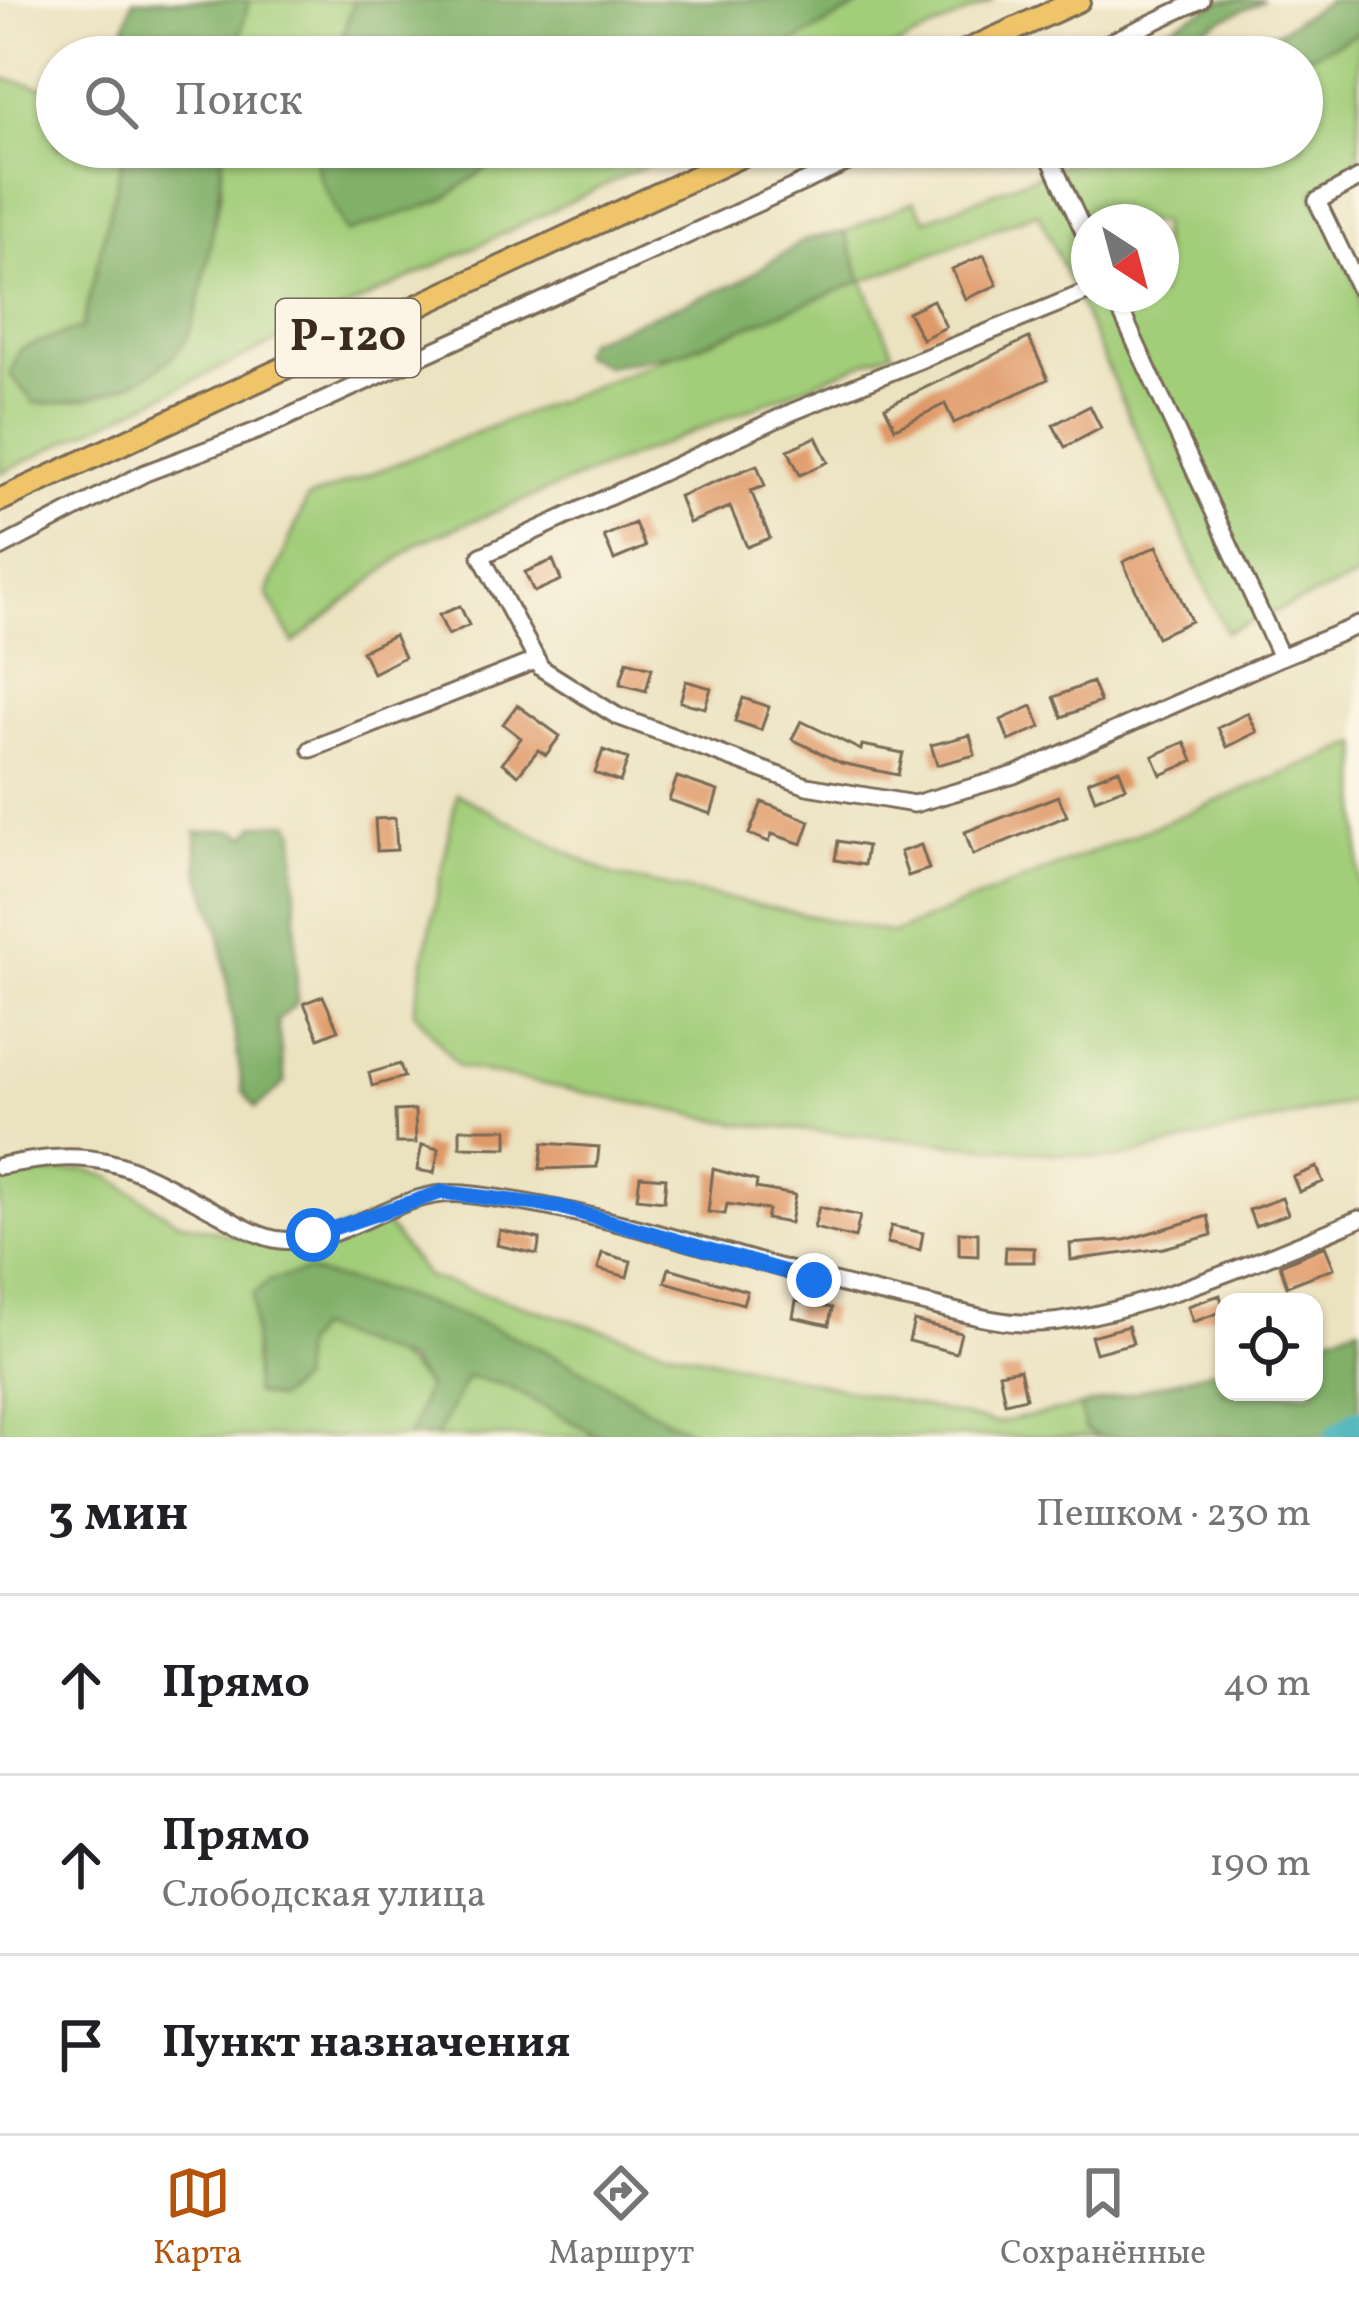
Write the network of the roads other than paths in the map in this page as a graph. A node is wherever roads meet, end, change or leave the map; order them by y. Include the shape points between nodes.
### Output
1 (1078, 0) edge
2 (1201, 0) edge
3 (1017, 36) edge
4 (1123, 36) edge
5 (715, 168) edge
6 (835, 168) edge
7 (1055, 168) edge
8 (1359, 178) edge
9 (1071, 204) edge
10 (1359, 288) edge
11 (1071, 298) edge
12 (1121, 312) edge
13 (0, 500) edge
14 (0, 548) edge
15 (1359, 625) edge
16 (1282, 657) junction
17 (537, 660) junction
18 (311, 749) dead end
19 (0, 1166) edge
20 (1359, 1219) edge

1 - 3 highway
2 - 4 street
5 - 13 highway, Р-120
6 - 14 street via 259,430 145,472
7 - 9 street
8 - 10 street via 1317,201
11 - 17 street via 792,412 481,556
12 - 16 street
15 - 16 street
16 - 17 street via 1014,775 914,804 807,786 617,716
17 - 18 street
19 - 20 street via 61,1154 118,1162 281,1240 442,1192 560,1207 814,1280 1023,1323 1157,1294

